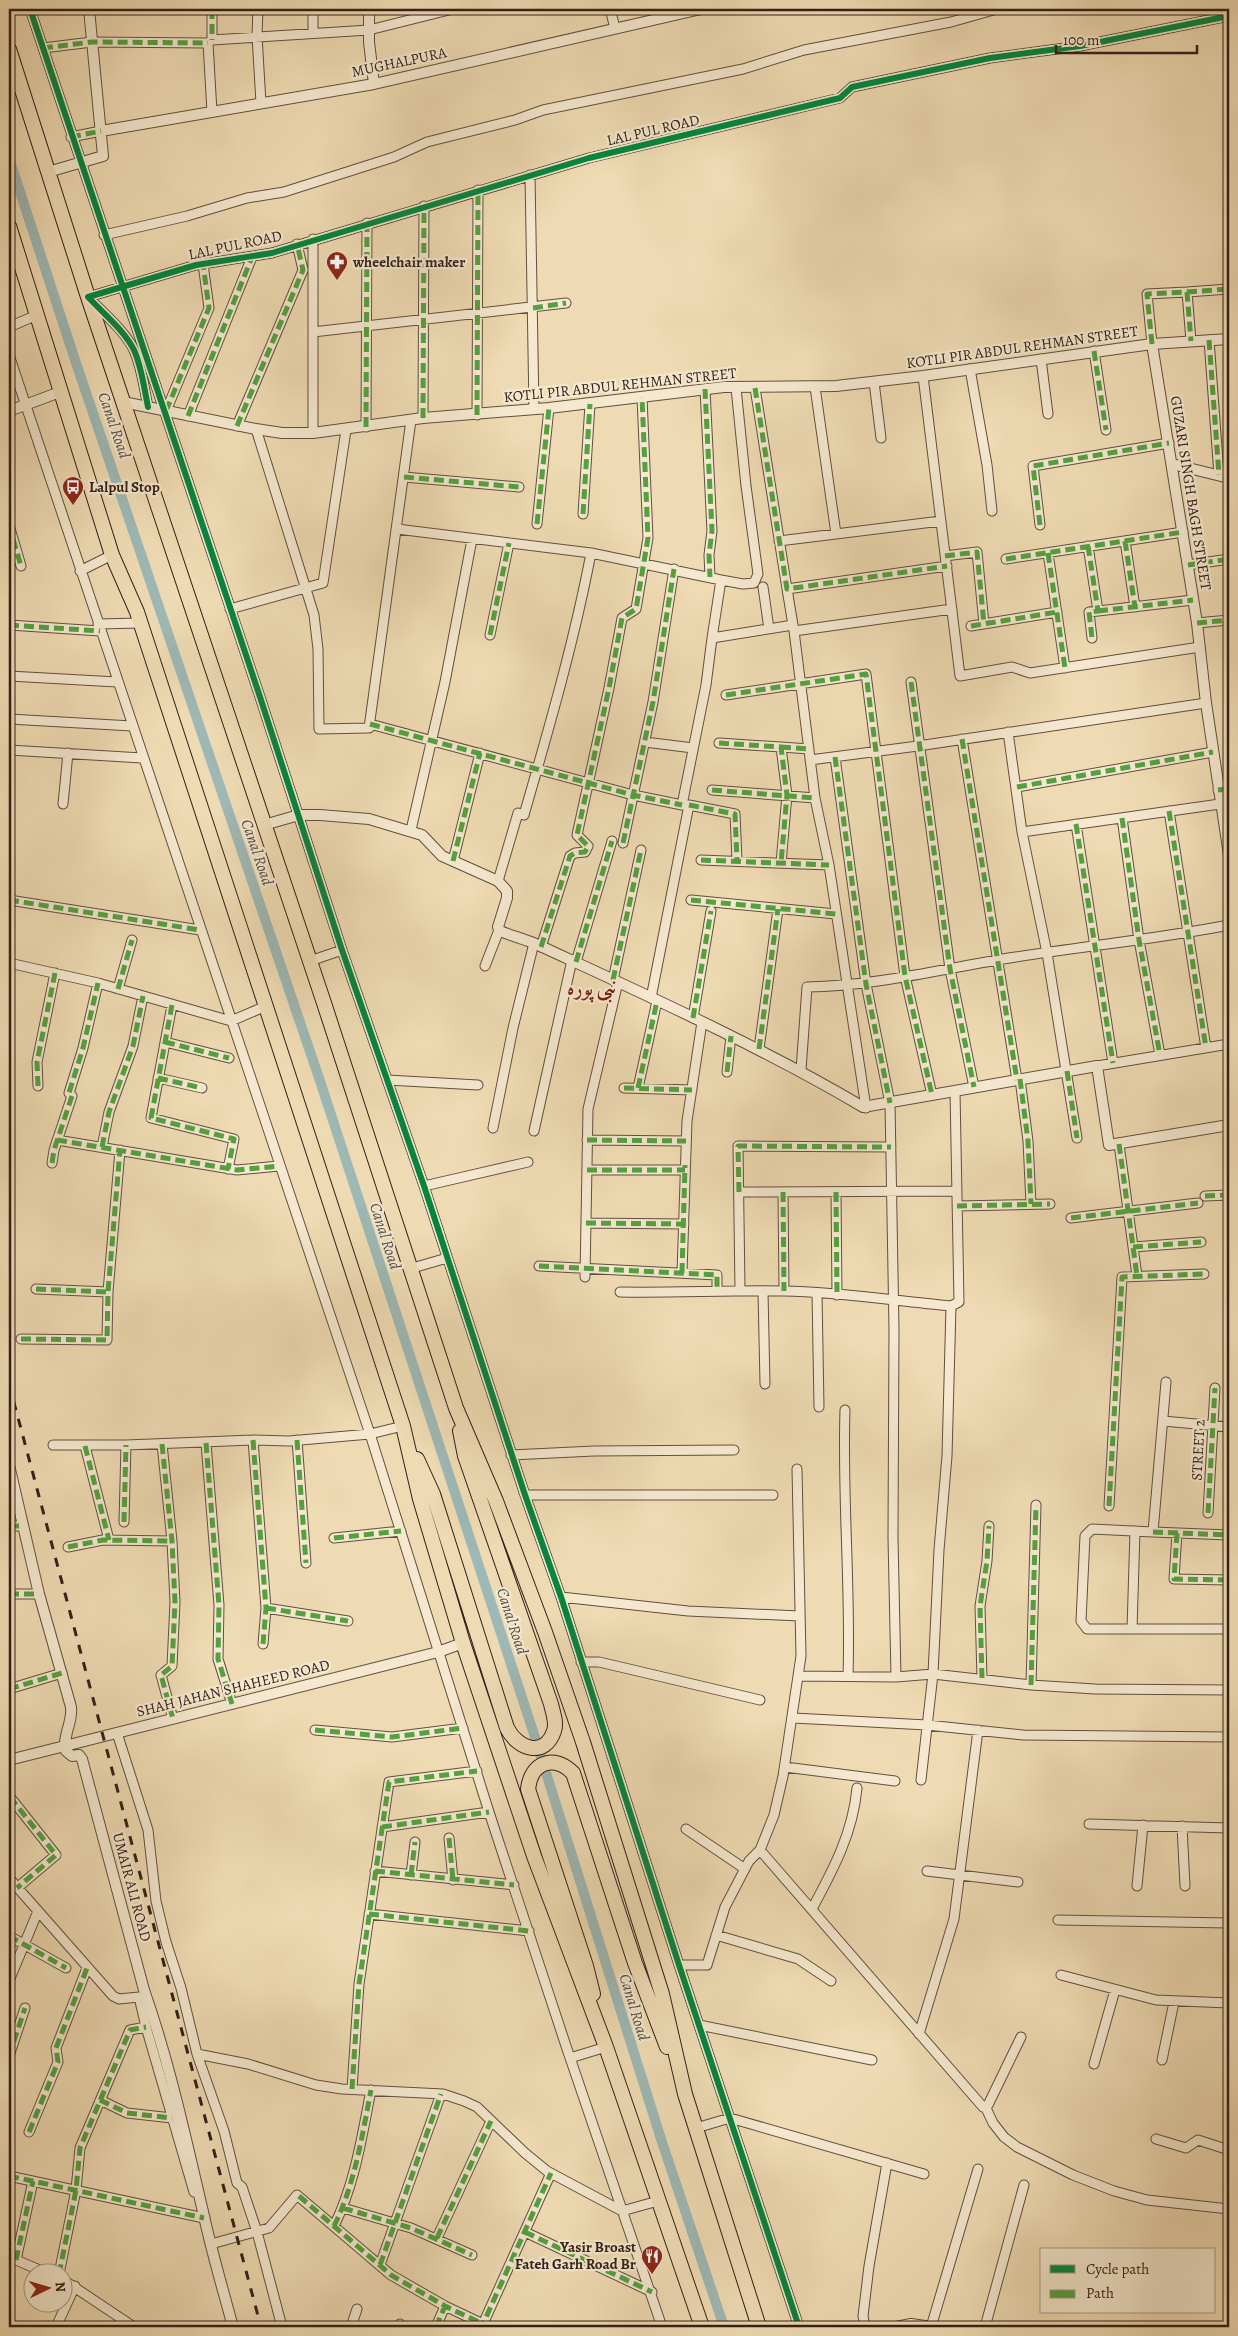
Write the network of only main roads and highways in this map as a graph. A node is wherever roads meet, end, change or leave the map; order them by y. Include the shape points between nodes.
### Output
1 (9, 49) edge
2 (9, 226) edge
3 (456, 1408) junction
4 (403, 1426) junction
5 (606, 2047) junction
6 (685, 2094) junction
7 (702, 2327) edge
8 (759, 2327) edge

1 - 3 highway
2 - 4 highway via 112,555 140,623
3 - 4 highway via 465,1456 556,1724 551,1738 539,1747 524,1747 512,1739 433,1494
3 - 6 highway via 546,1632 583,1742 662,1994
4 - 5 highway via 420,1499 464,1643 534,1856
5 - 6 highway via 586,1966 528,1789 532,1773 545,1764 560,1764 573,1773 635,1963
5 - 7 highway
6 - 8 highway

